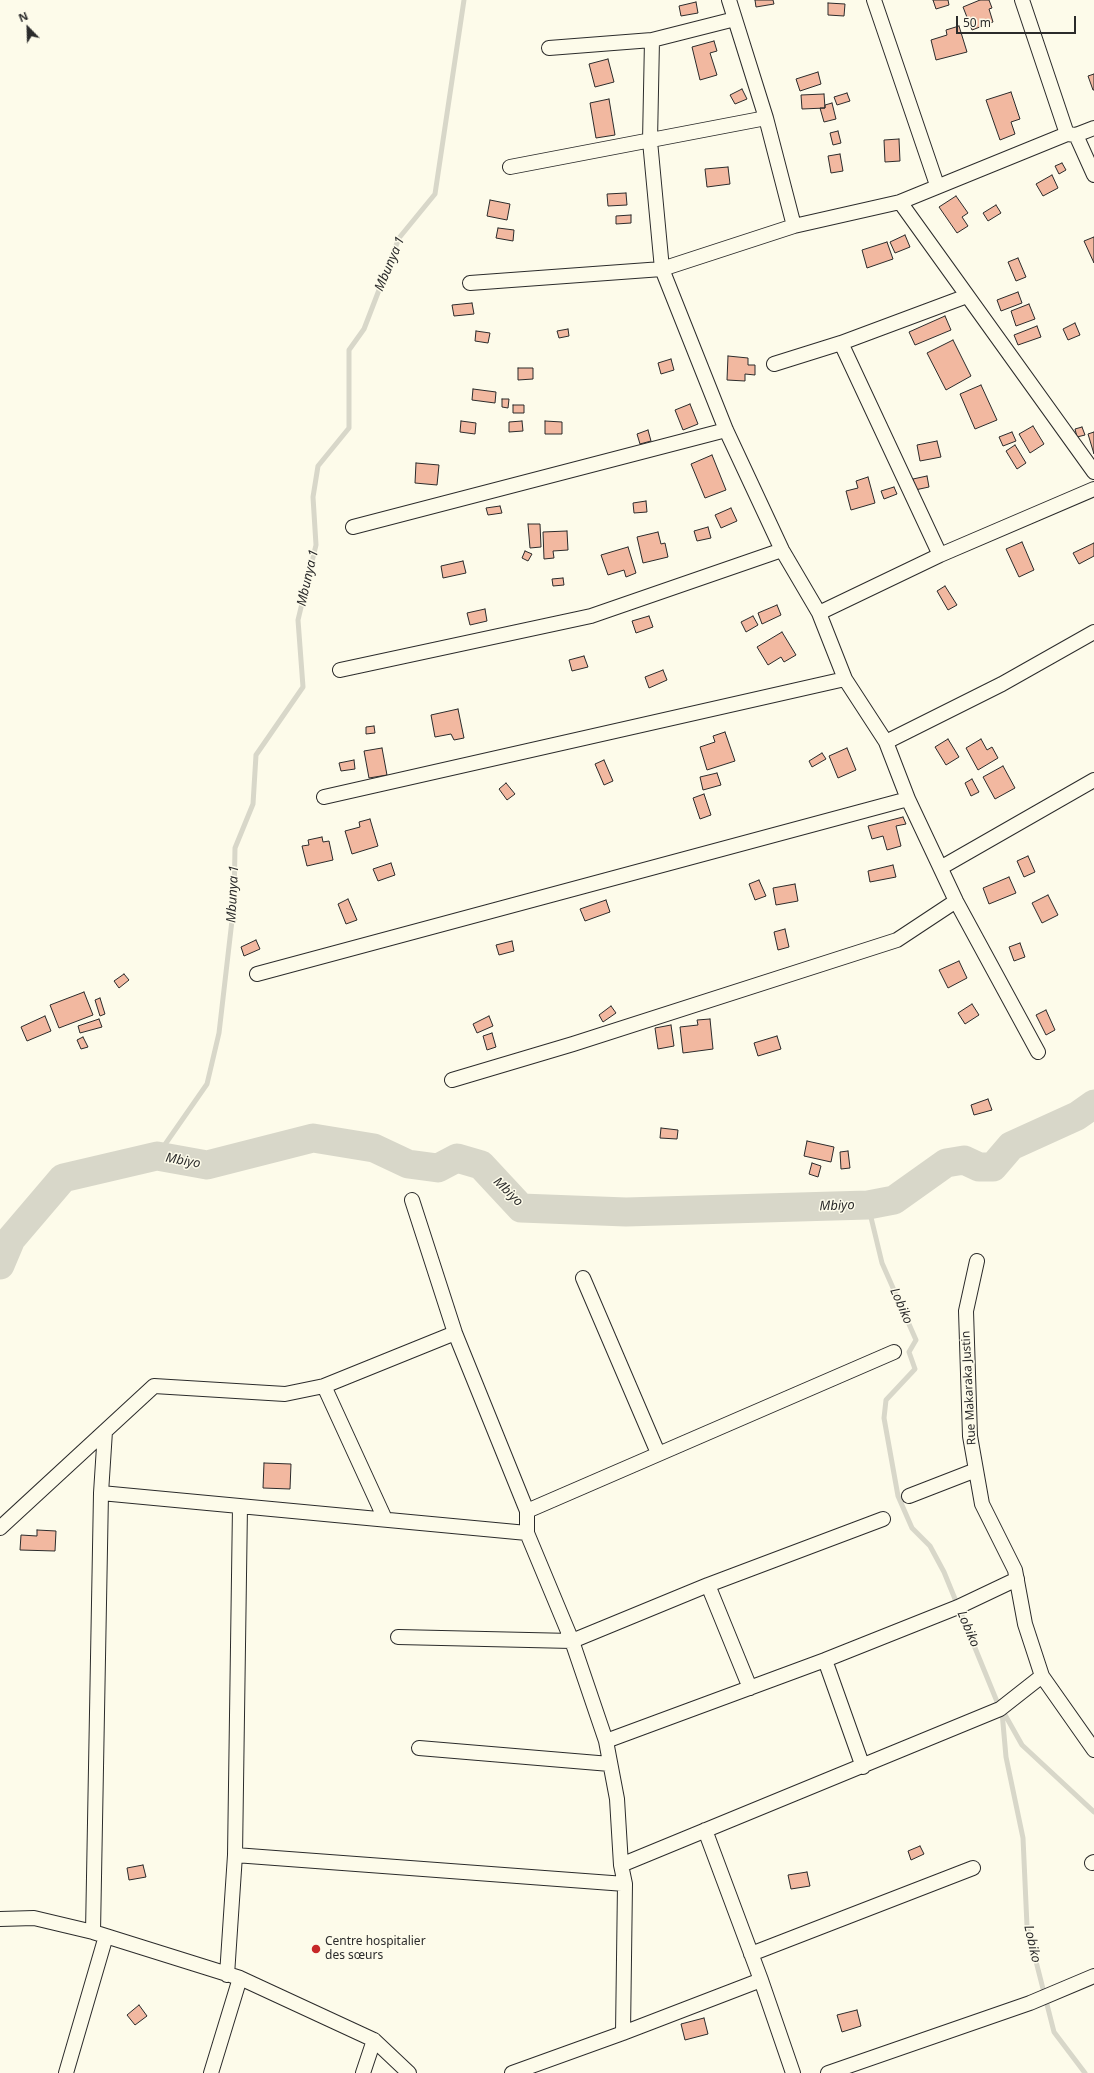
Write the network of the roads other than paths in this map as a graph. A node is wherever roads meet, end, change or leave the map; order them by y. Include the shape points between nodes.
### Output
1 (729, 0) edge
2 (874, 0) edge
3 (1022, 0) edge
4 (735, 19) junction
5 (652, 40) junction
6 (549, 48) dead end
7 (766, 118) junction
8 (1094, 128) edge
9 (1071, 134) junction
10 (650, 141) junction
11 (510, 167) dead end
12 (1094, 175) edge
13 (937, 186) junction
14 (900, 202) junction
15 (794, 226) junction
16 (662, 269) junction
17 (470, 283) dead end
18 (967, 296) junction
19 (842, 343) junction
20 (774, 364) dead end
21 (726, 430) junction
22 (1094, 472) edge
23 (1094, 489) edge
24 (353, 527) dead end
25 (782, 550) junction
26 (940, 555) junction
27 (819, 613) junction
28 (1094, 632) edge
29 (340, 670) dead end
30 (845, 679) junction
31 (886, 742) junction
32 (1094, 780) edge
33 (324, 797) dead end
34 (908, 799) junction
35 (942, 867) junction
36 (956, 901) junction
37 (257, 974) dead end
38 (1038, 1052) dead end
39 (452, 1080) dead end
40 (412, 1200) dead end
41 (977, 1261) dead end
42 (582, 1278) dead end
43 (455, 1333) junction
44 (894, 1352) dead end
45 (324, 1386) junction
46 (105, 1431) junction
47 (658, 1453) junction
48 (976, 1470) junction
49 (101, 1493) junction
50 (909, 1496) dead end
51 (240, 1506) junction
52 (527, 1511) junction
53 (385, 1519) junction
54 (883, 1519) dead end
55 (0, 1528) edge
56 (527, 1533) junction
57 (1017, 1579) junction
58 (708, 1585) junction
59 (398, 1637) dead end
60 (572, 1641) junction
61 (825, 1660) junction
62 (1042, 1676) junction
63 (750, 1688) junction
64 (606, 1741) junction
65 (419, 1748) dead end
66 (1094, 1750) edge
67 (610, 1764) junction
68 (863, 1766) junction
69 (705, 1830) junction
70 (235, 1855) junction
71 (621, 1865) junction
72 (973, 1868) dead end
73 (624, 1884) junction
74 (0, 1919) edge
75 (100, 1934) junction
76 (751, 1954) junction
77 (1094, 1976) edge
78 (234, 1977) junction
79 (761, 1980) junction
80 (623, 2033) junction
81 (374, 2040) junction
82 (66, 2073) edge
83 (211, 2073) edge
84 (363, 2073) edge
85 (409, 2073) edge
86 (512, 2073) edge
87 (792, 2073) edge
88 (828, 2073) edge

1 - 4 street
2 - 13 street
3 - 9 street
4 - 5 street
4 - 7 street
5 - 6 street
5 - 10 street
7 - 10 street
7 - 15 street
8 - 9 street
9 - 12 street
9 - 13 street
10 - 11 street
10 - 16 street
13 - 14 street
14 - 15 street
14 - 18 street
15 - 16 street
16 - 17 street
16 - 21 street
18 - 19 street
18 - 22 street
19 - 20 street
19 - 26 street
21 - 24 street
21 - 25 street
23 - 26 street
25 - 27 street
25 - 29 street via 591,616
26 - 27 street
27 - 30 street
28 - 31 street via 1002,684
30 - 31 street
30 - 33 street
31 - 34 street
32 - 35 street
34 - 35 street
34 - 37 street
35 - 36 street
36 - 38 street
36 - 39 street via 897,940
40 - 43 street
41 - 48 street, Rue Makaraka Justin via 966,1311 970,1436
42 - 47 street
43 - 45 street
43 - 52 street
44 - 47 street
45 - 46 street via 284,1394 154,1386
45 - 53 street
46 - 49 street
46 - 55 street
47 - 52 street
48 - 50 street
48 - 57 street, Rue Makaraka Justin via 982,1504 1016,1570
49 - 51 street
49 - 75 street
51 - 53 street
51 - 70 street
52 - 56 street
53 - 56 street
54 - 58 street
56 - 60 street
57 - 61 street via 958,1607
57 - 62 street, Rue Makaraka Justin via 1026,1624
58 - 60 street
58 - 63 street
59 - 60 street
60 - 64 street
61 - 63 street
61 - 68 street
62 - 66 street, Rue Makaraka Justin
62 - 68 street via 1000,1709
63 - 64 street
64 - 67 street
65 - 67 street
67 - 71 street via 617,1799
68 - 69 street
69 - 71 street
69 - 76 street
70 - 73 street
70 - 78 street
71 - 73 street
72 - 76 street
73 - 80 street
74 - 75 street via 34,1918
75 - 78 street
75 - 82 street
76 - 79 street
77 - 88 street via 1030,2003
78 - 81 street
78 - 83 street
79 - 80 street
79 - 87 street
80 - 86 street
81 - 84 street
81 - 85 street

